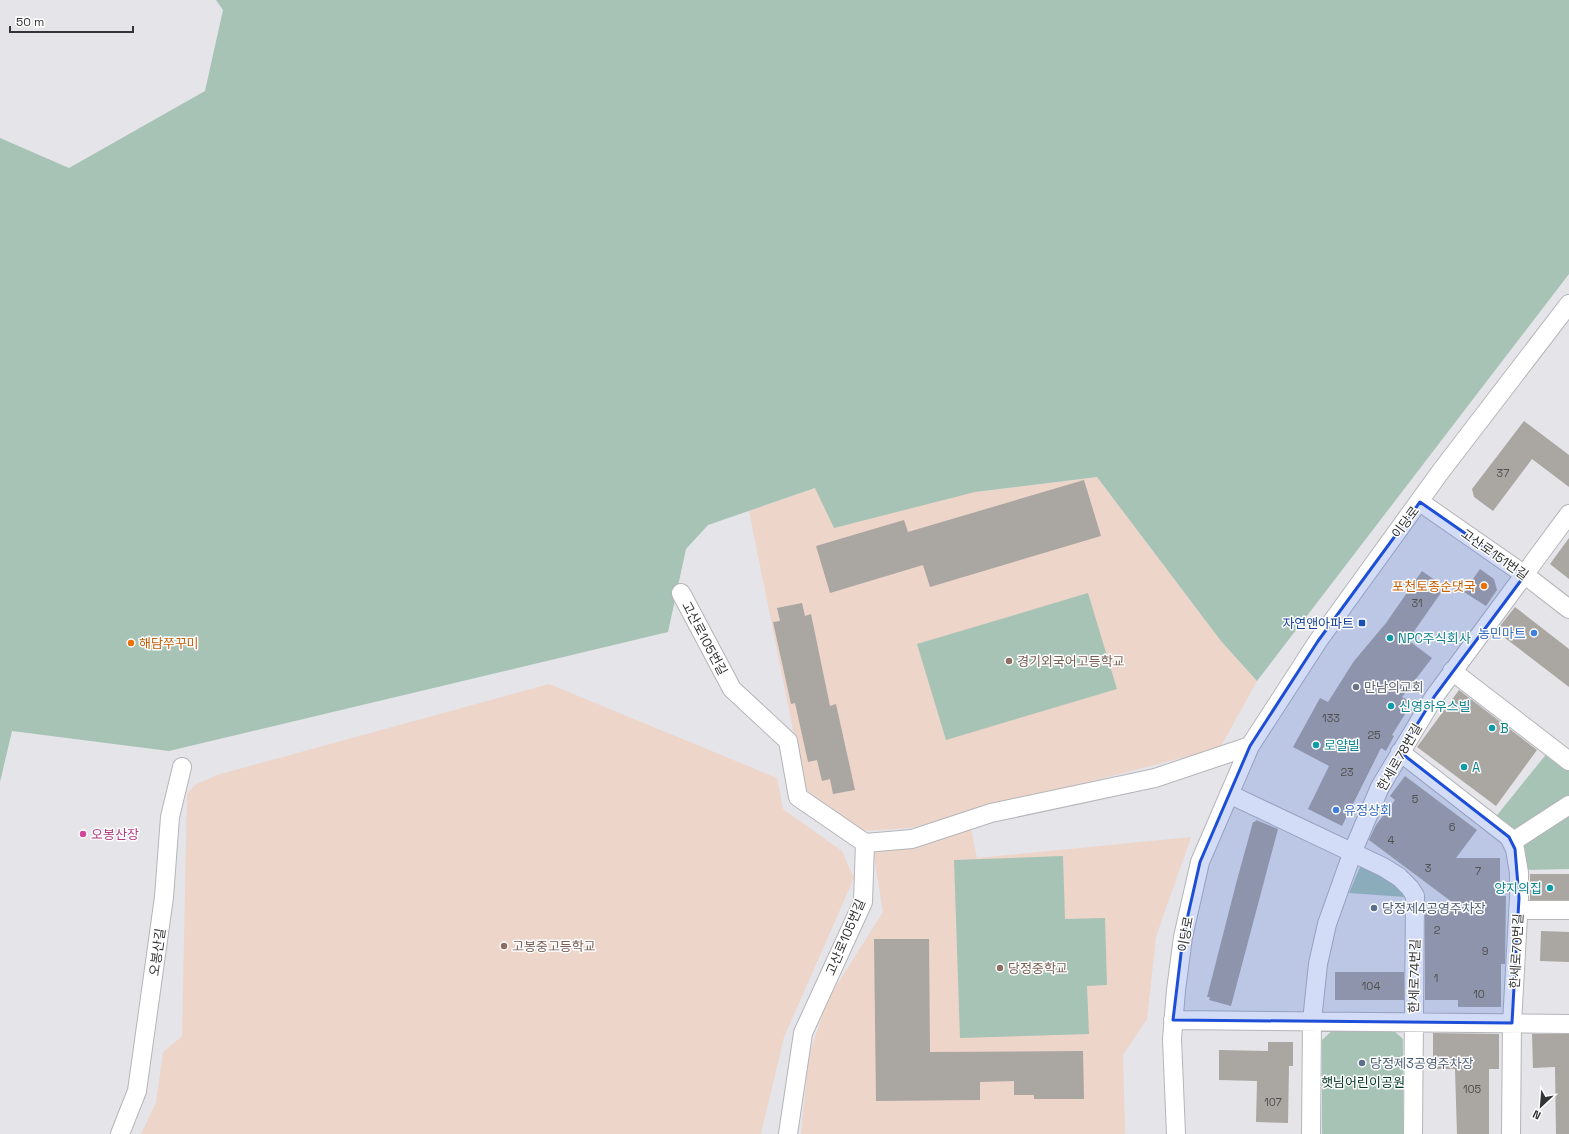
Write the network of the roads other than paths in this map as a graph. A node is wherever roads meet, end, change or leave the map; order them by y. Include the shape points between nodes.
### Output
1 (1569, 304) edge
2 (1420, 502) junction
3 (1569, 514) edge
4 (1526, 575) junction
5 (681, 593) dead end
6 (1569, 609) edge
7 (1452, 671) junction
8 (1250, 746) junction
9 (1400, 752) junction
10 (1569, 761) edge
11 (182, 767) dead end
12 (1229, 794) junction
13 (1569, 805) edge
14 (1512, 842) junction
15 (866, 843) junction
16 (1353, 851) junction
17 (1518, 910) junction
18 (1569, 910) edge
19 (1173, 1020) junction
20 (1312, 1021) junction
21 (1414, 1022) junction
22 (1512, 1023) junction
23 (1569, 1024) edge
24 (120, 1134) edge
25 (788, 1134) edge
26 (1176, 1134) edge
27 (1310, 1134) edge
28 (1413, 1134) edge
29 (1511, 1134) edge

1 - 2 street, 이당로
2 - 4 street, 고산로151번길
2 - 8 street, 이당로 via 1318,641
3 - 4 street, 한세로78번길
4 - 6 street, 고산로151번길
4 - 7 street, 한세로78번길
5 - 15 street, 고산로105번길 via 732,690 788,741 798,797
7 - 9 street, 한세로78번길
7 - 10 street
8 - 12 street, 이당로
8 - 15 street via 1155,778 991,813 912,839
9 - 14 street, 한세로70번길 via 1510,837
9 - 16 street, 한세로78번길 via 1380,787
11 - 24 street, 오봉산길 via 170,817 164,897 137,1091
12 - 16 street, 한세로74번길
12 - 19 street, 이당로 via 1200,862 1184,937
13 - 14 street
14 - 17 street, 한세로70번길 via 1516,849 1519,872
15 - 25 street, 고산로105번길 via 863,902 803,1033
16 - 20 street, 한세로78번길 via 1321,945
16 - 21 street, 한세로74번길 via 1399,877 1414,896
17 - 18 street
17 - 22 street, 한세로70번길
19 - 20 street
19 - 26 street, 이당로
20 - 21 street
20 - 27 street, 한세로78번길
21 - 22 street
21 - 28 street, 한세로74번길
22 - 23 street
22 - 29 street, 한세로70번길

